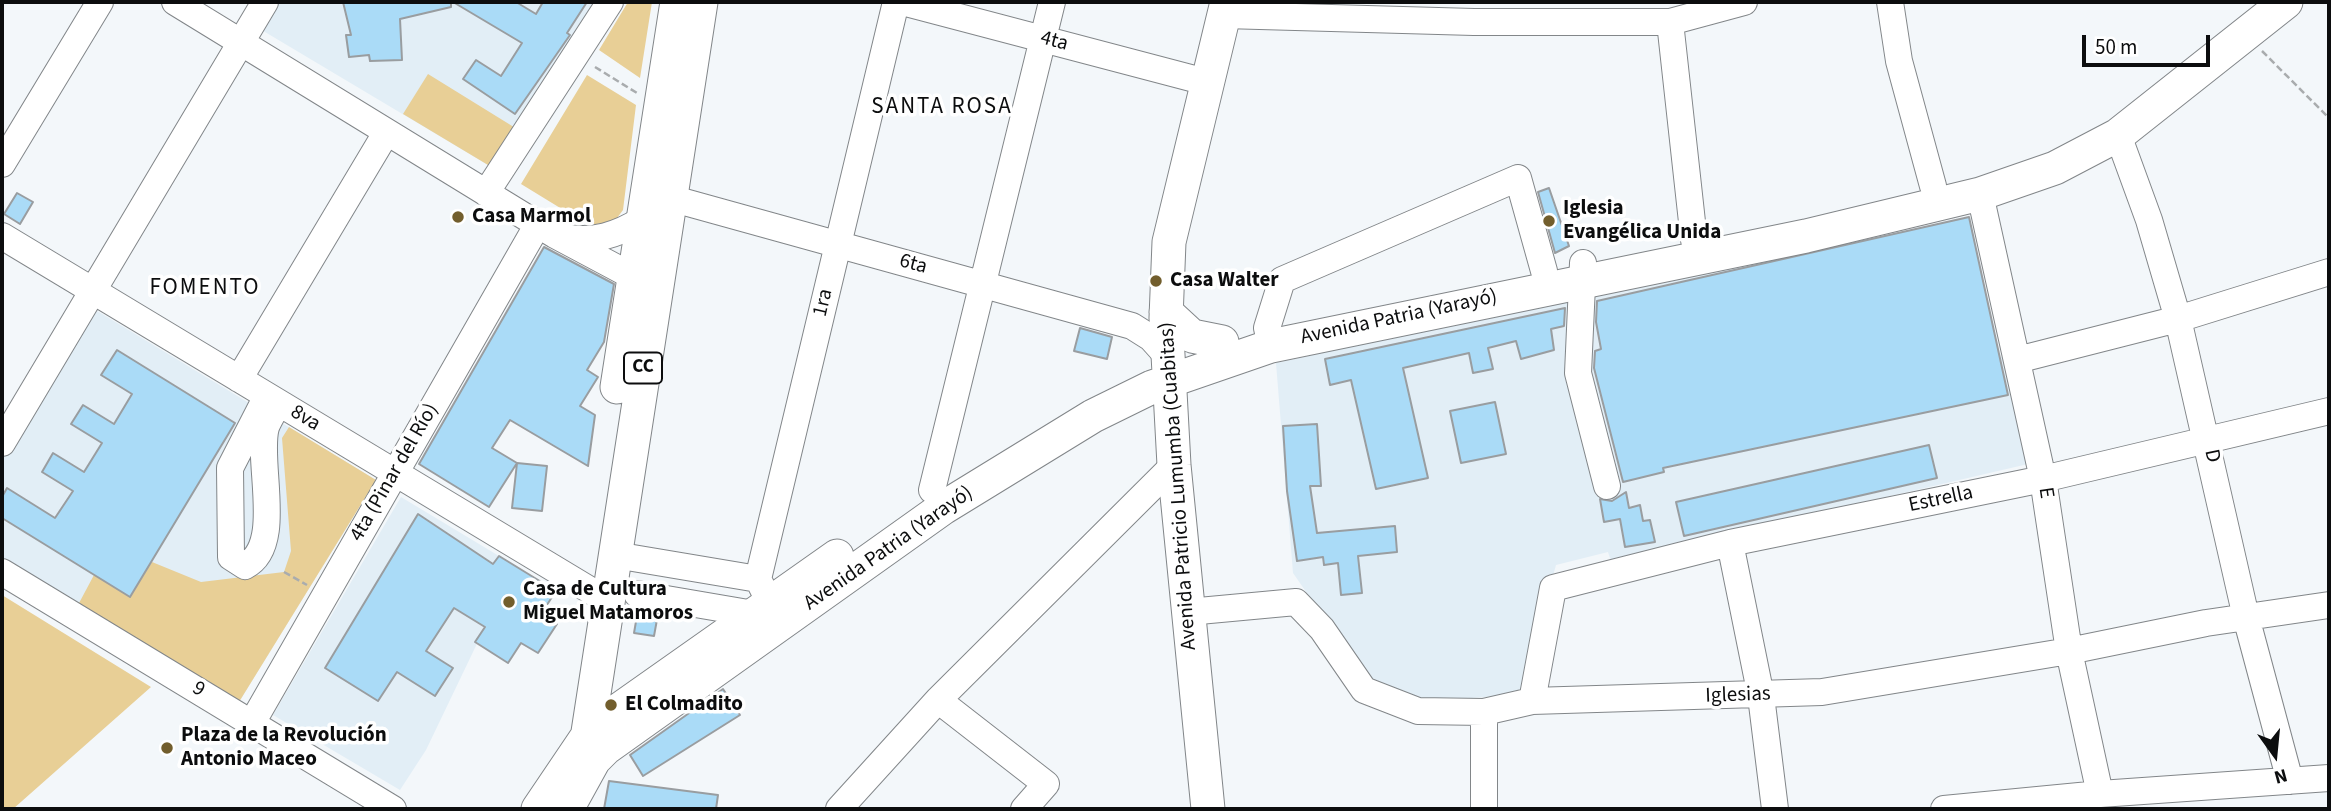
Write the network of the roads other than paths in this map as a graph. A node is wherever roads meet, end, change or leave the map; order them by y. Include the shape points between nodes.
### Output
1 (100, 2) edge
2 (175, 2) edge
3 (265, 2) edge
4 (610, 2) edge
5 (677, 2) edge
6 (701, 2) edge
7 (896, 2) edge
8 (902, 2) edge
9 (1052, 2) edge
10 (1744, 2) edge
11 (1890, 2) edge
12 (2255, 2) edge
13 (2286, 2) edge
14 (1226, 8) edge
15 (1670, 22) junction
16 (1043, 39) junction
17 (241, 42) junction
18 (1206, 82) junction
19 (386, 133) junction
20 (2118, 135) junction
21 (2, 164) edge
22 (1933, 186) junction
23 (486, 193) junction
24 (1980, 194) junction
25 (653, 203) junction
26 (1804, 226) junction
27 (546, 230) junction
28 (2, 236) edge
29 (1694, 240) junction
30 (838, 244) junction
31 (1544, 271) junction
32 (1582, 271) junction
33 (632, 276) junction
34 (2327, 280) edge
35 (983, 284) junction
36 (93, 290) junction
37 (1166, 312) junction
38 (2178, 319) junction
39 (1269, 337) junction
40 (1222, 342) junction
41 (2017, 360) junction
42 (1170, 368) junction
43 (239, 379) junction
44 (273, 399) junction
45 (2329, 411) edge
46 (2207, 440) junction
47 (2, 443) edge
48 (1174, 465) junction
49 (395, 473) junction
50 (2043, 479) junction
51 (1607, 486) dead end
52 (932, 490) junction
53 (268, 496) junction
54 (232, 499) junction
55 (1730, 543) junction
56 (615, 555) junction
57 (2, 572) edge
58 (611, 595) junction
59 (761, 599) junction
60 (2329, 606) edge
61 (1188, 612) junction
62 (2246, 617) junction
63 (601, 649) junction
64 (2069, 650) junction
65 (1761, 696) junction
66 (637, 697) junction
67 (938, 700) junction
68 (1532, 701) junction
69 (1484, 712) junction
70 (252, 723) junction
71 (588, 736) junction
72 (2329, 778) edge
73 (2290, 780) junction
74 (571, 794) edge
75 (2100, 794) junction
76 (393, 809) edge
77 (538, 809) edge
78 (557, 809) edge
79 (839, 809) edge
80 (1024, 809) edge
81 (1208, 809) edge
82 (1485, 809) edge
83 (1775, 809) edge
84 (1944, 809) edge

1 - 21 street
2 - 17 street
3 - 17 street
4 - 23 street
5 - 25 main road, CC via 660,108
6 - 25 main road, CC
7 - 30 street, 1ra
8 - 16 street, 4ta
9 - 16 street
10 - 15 street
11 - 22 street via 1899,61
12 - 22 main road, Avenida Patria (Yarayó) via 2106,117 2043,151
13 - 20 main road, Avenida Patria (Yarayó)
14 - 15 street via 1474,22
14 - 18 main road, Avenida Patricio Lumumba (Cuabitas)
15 - 29 street
16 - 18 street, 4ta
16 - 35 street
17 - 19 street
17 - 36 street
18 - 37 main road, Avenida Patricio Lumumba (Cuabitas) via 1169,242
19 - 23 street
19 - 43 street
20 - 24 main road, Avenida Patria (Yarayó) via 2055,168
20 - 38 street, D
22 - 26 main road, Avenida Patria (Yarayó)
23 - 27 street
24 - 26 main road, Avenida Patria (Yarayó)
24 - 41 street, E
25 - 27 street via 604,237 581,240
25 - 30 street, 6ta
25 - 33 main road, CC
25 - 56 main road, CC
26 - 29 main road, Avenida Patria (Yarayó)
26 - 32 main road, Avenida Patria (Yarayó)
27 - 33 street
27 - 49 street, 4ta (Pinar del Río)
28 - 36 street, 8va
29 - 32 main road, Avenida Patria (Yarayó)
30 - 35 street, 6ta
30 - 59 street, 1ra
31 - 32 main road, Avenida Patria (Yarayó)
31 - 39 main road, Avenida Patria (Yarayó) via 1397,298
31 - 39 street via 1518,178 1282,279
32 - 39 main road, Avenida Patria (Yarayó)
32 - 51 street via 1578,373
33 - 58 main road, CC
34 - 38 street
35 - 42 street, 6ta via 1132,326 1152,338
35 - 52 street
36 - 43 street, 8va
36 - 47 street
37 - 40 main road via 1192,337
37 - 42 main road, Avenida Patricio Lumumba (Cuabitas)
38 - 41 street
38 - 46 street, D
39 - 40 main road, Avenida Patria (Yarayó)
39 - 42 main road, Avenida Patria (Yarayó)
40 - 42 main road, Avenida Patria (Yarayó)
41 - 50 street, E
42 - 48 main road, Avenida Patricio Lumumba (Cuabitas)
42 - 52 main road, Avenida Patria (Yarayó) via 1082,399
42 - 74 main road, Avenida Patria (Yarayó) via 943,508 607,748
43 - 44 street, 8va
44 - 49 street, 8va
44 - 53 street via 266,428
44 - 54 street via 230,468
45 - 46 street, Estrella
46 - 50 street, Estrella
46 - 62 street, D
48 - 61 main road, Avenida Patricio Lumumba (Cuabitas)
48 - 67 street
49 - 58 street, 8va
49 - 70 street, 4ta (Pinar del Río)
50 - 55 street, Estrella
50 - 64 street, E
52 - 59 main road, Avenida Patria (Yarayó)
53 - 54 street
53 - 54 street via 258,555 245,566 231,557
55 - 65 street
55 - 68 street, Estrella via 1553,588
56 - 58 main road, CC
56 - 59 street
57 - 70 street, 9
58 - 59 street
58 - 63 main road, CC
58 - 74 main road, CC
59 - 66 main road, Avenida Patria (Yarayó)
60 - 62 street, Iglesias
61 - 69 street, Iglesias via 1296,602 1322,629 1364,690 1418,710
61 - 81 main road, Avenida Patricio Lumumba (Cuabitas)
62 - 64 street, Iglesias
62 - 73 street, D
63 - 66 main road via 614,685
63 - 71 main road, CC
64 - 65 street, Iglesias via 1822,692
64 - 75 street, E
65 - 68 street, Iglesias
65 - 83 street
66 - 71 main road, Avenida Patria (Yarayó)
67 - 79 street
67 - 80 street via 1046,784
68 - 69 street, Iglesias
69 - 82 street
70 - 76 street, 9
71 - 74 main road
72 - 73 street
73 - 75 street
74 - 77 main road
74 - 78 main road, CC
75 - 84 street

